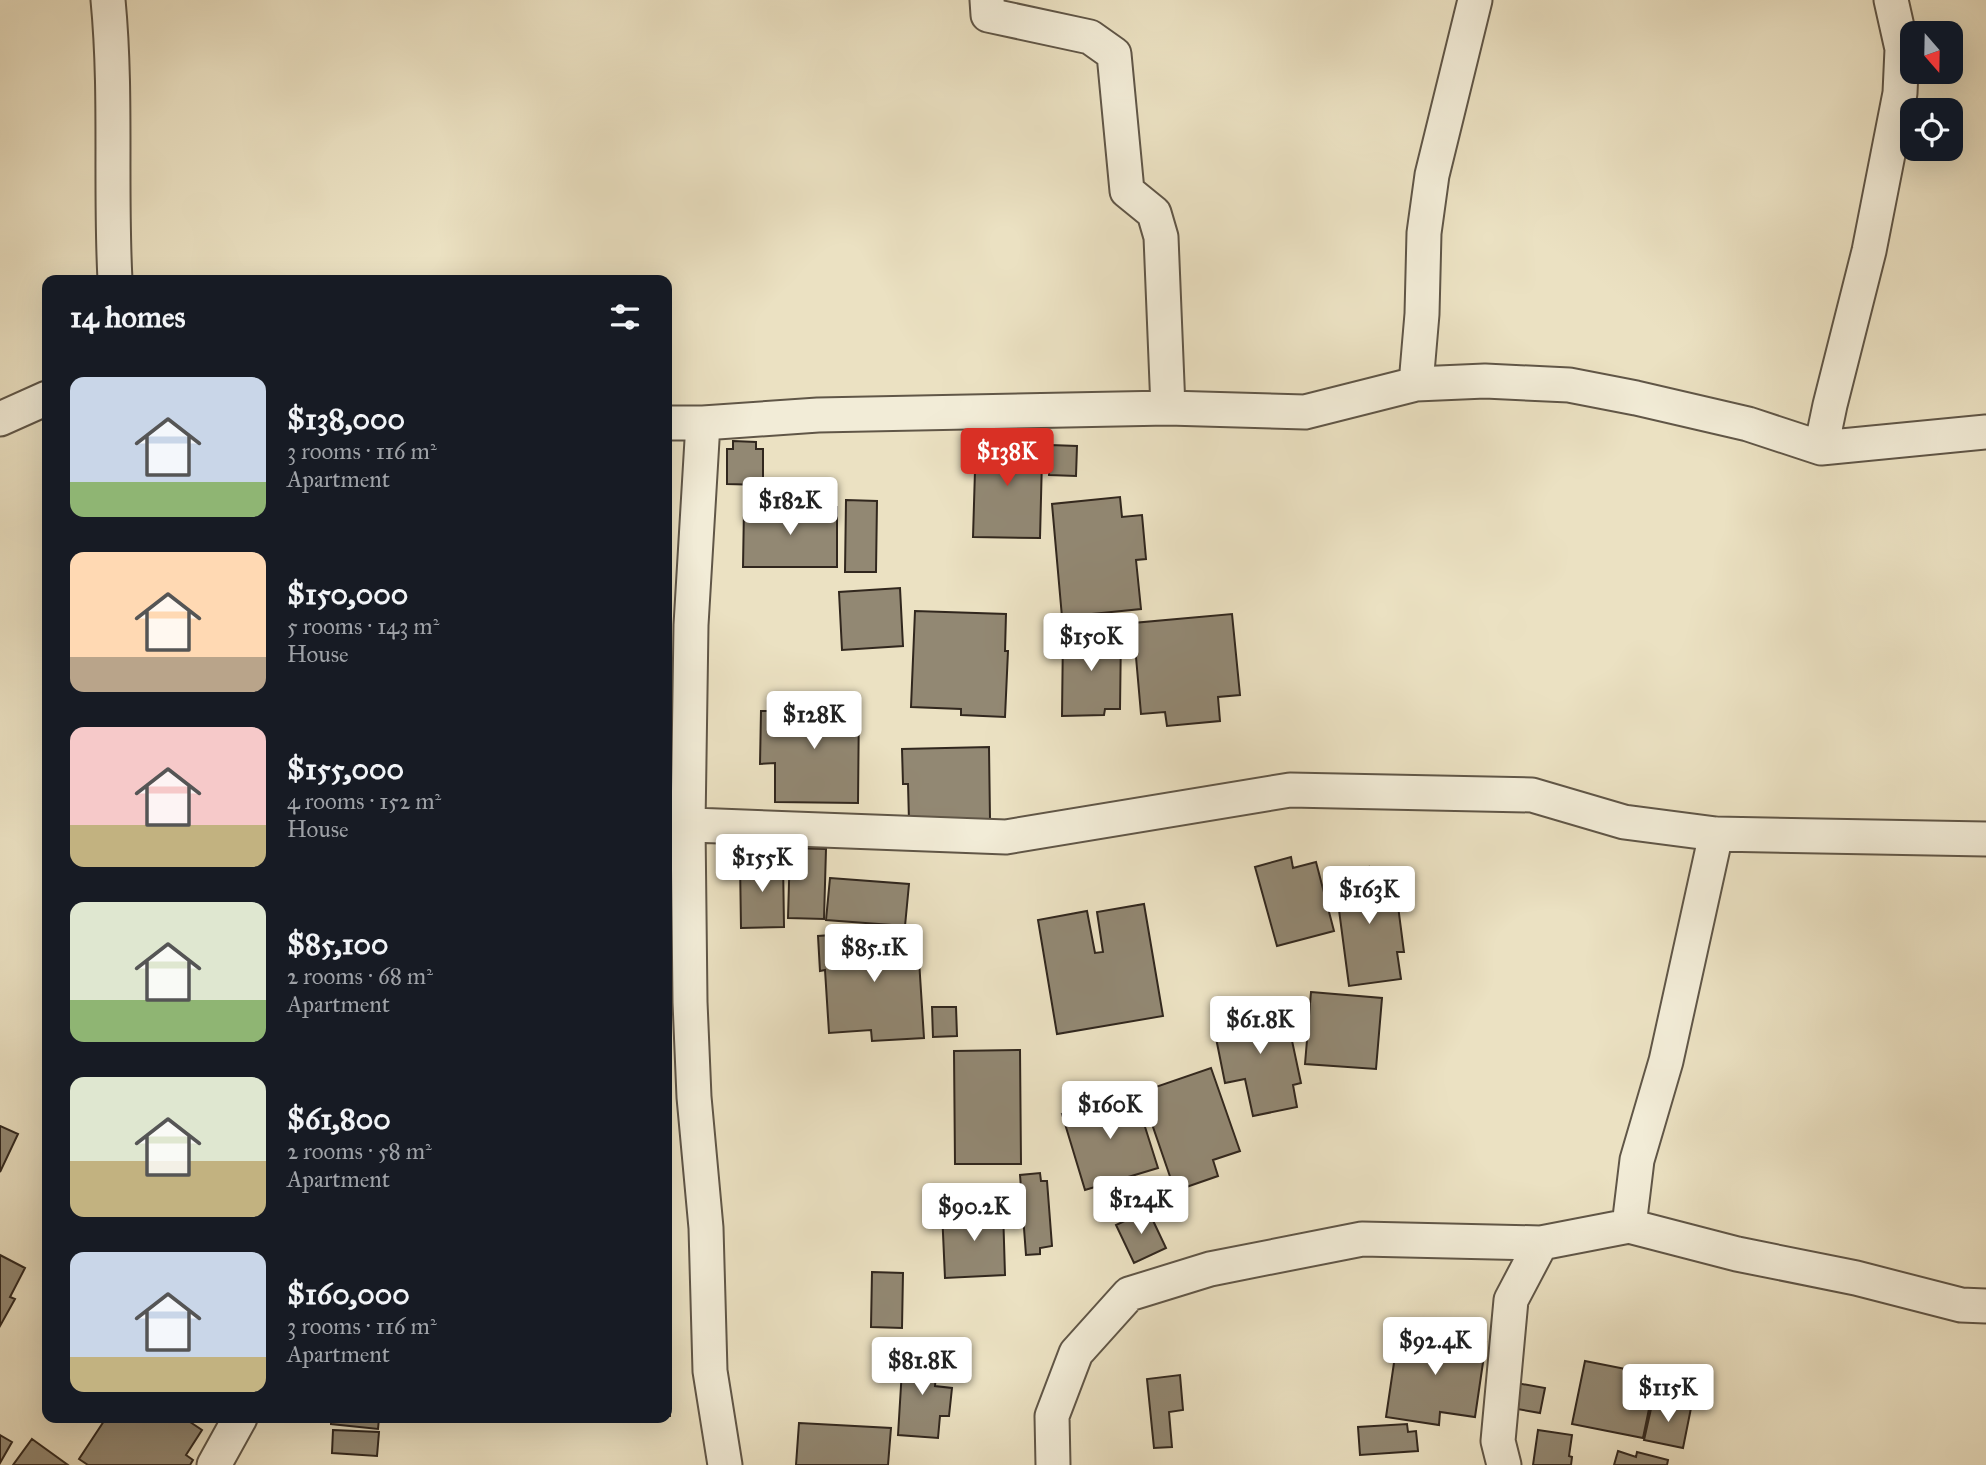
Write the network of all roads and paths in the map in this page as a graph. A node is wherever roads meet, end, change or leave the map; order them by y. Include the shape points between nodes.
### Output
1 (108, 0) edge
2 (987, 0) edge
3 (1475, 0) edge
4 (1891, 0) edge
5 (115, 275) edge
6 (1416, 384) junction
7 (42, 400) edge
8 (1168, 408) junction
9 (0, 419) edge
10 (672, 423) edge
11 (703, 424) junction
12 (1986, 432) edge
13 (1821, 448) junction
14 (677, 825) edge
15 (1716, 834) junction
16 (1986, 839) edge
17 (1629, 1226) junction
18 (1541, 1243) junction
19 (1986, 1306) edge
20 (237, 1423) edge
21 (214, 1465) edge
22 (725, 1465) edge
23 (1053, 1465) edge
24 (1504, 1465) edge

1 - 5 street
2 - 8 street via 988,15 1090,37 1114,54 1127,191 1154,213 1161,237
3 - 6 street via 1433,175 1424,233
4 - 13 street via 1902,49 1900,93 1869,251
6 - 8 street via 1305,412
6 - 13 street via 1569,384 1748,424
7 - 9 street
8 - 11 street via 818,415
10 - 11 street
11 - 14 street
12 - 13 street
14 - 15 street via 1006,836 1290,790 1532,796 1624,822
14 - 22 street via 706,1228 710,1371
15 - 16 street
15 - 17 street via 1666,1061 1637,1160
17 - 18 street
17 - 19 street via 1961,1306
18 - 23 street via 1362,1239 1210,1269 1129,1294 1076,1353 1052,1416
18 - 24 street via 1511,1300 1498,1441
20 - 21 street

